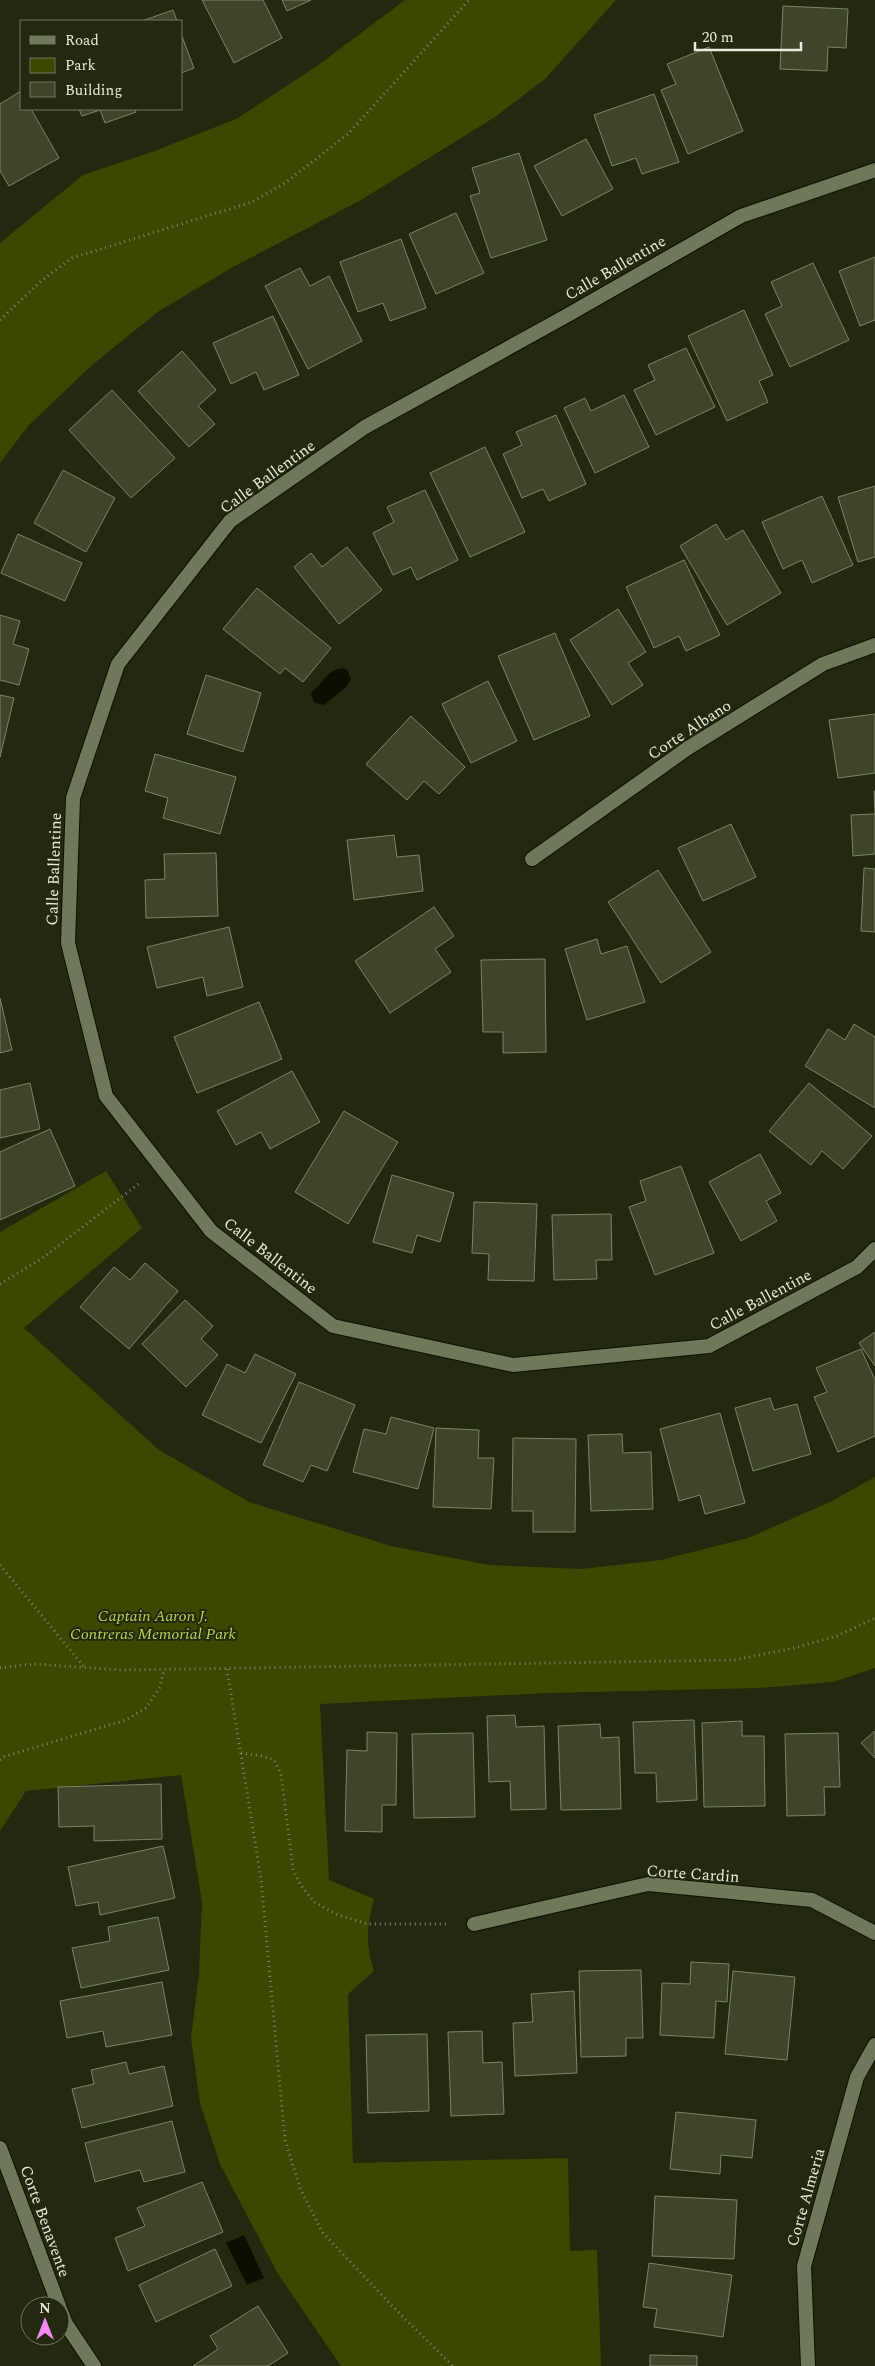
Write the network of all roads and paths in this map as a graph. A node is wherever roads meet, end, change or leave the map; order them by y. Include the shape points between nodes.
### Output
1 (469, 0) edge
2 (875, 170) edge
3 (0, 320) edge
4 (875, 645) edge
5 (532, 859) dead end
6 (161, 1166) junction
7 (875, 1249) edge
8 (0, 1284) edge
9 (0, 1565) edge
10 (875, 1618) edge
11 (0, 1668) edge
12 (85, 1668) junction
13 (228, 1669) junction
14 (164, 1670) junction
15 (241, 1753) junction
16 (0, 1760) edge
17 (474, 1924) joint
18 (875, 1932) edge
19 (875, 2045) edge
20 (0, 2148) edge
21 (55, 2296) edge
22 (70, 2330) edge
23 (94, 2366) edge
24 (452, 2366) edge
25 (808, 2366) edge

1 - 3 path via 348,134 285,183 252,202 72,258 41,280
2 - 6 street, Calle Ballentine via 741,216 365,427 230,522 118,664 74,798 68,943 106,1096
4 - 5 street, Corte Albano via 823,664 688,748
6 - 7 street, Calle Ballentine via 211,1231 333,1326 513,1365 709,1346 857,1267
6 - 8 path via 41,1259
9 - 12 path
10 - 13 path via 838,1636 734,1660
11 - 12 path via 33,1664
12 - 14 path
13 - 14 path
13 - 15 path
14 - 16 path via 160,1687 146,1708 126,1720 40,1744
15 - 17 path via 274,1760 281,1774 293,1869 314,1902 338,1915 368,1924
15 - 24 path via 260,1879 285,2140 300,2188 322,2232
17 - 18 street, Corte Cardin via 648,1884 812,1900
19 - 25 street, Corte Almeria via 857,2077 804,2266
20 - 21 street, Corte Benavente
22 - 23 street, Corte Benavente

